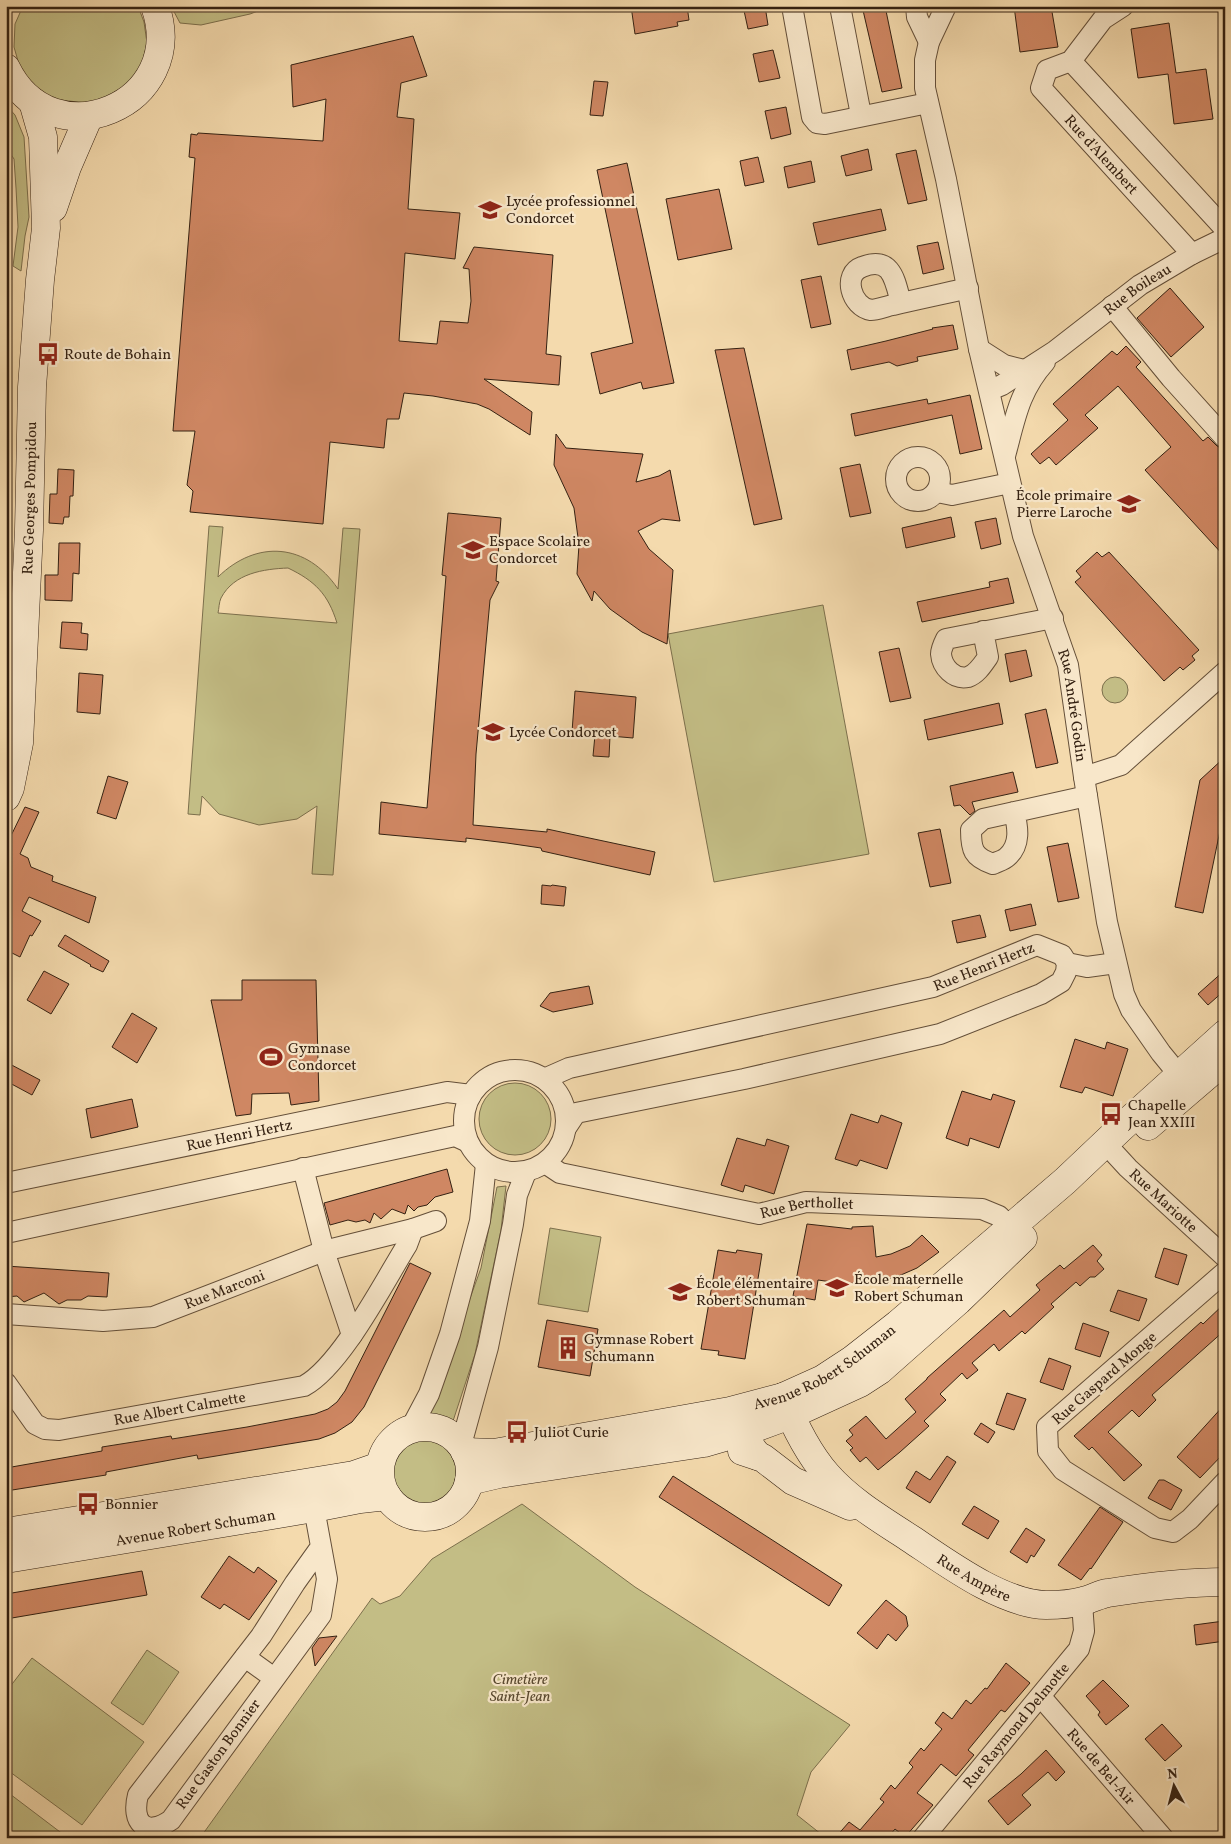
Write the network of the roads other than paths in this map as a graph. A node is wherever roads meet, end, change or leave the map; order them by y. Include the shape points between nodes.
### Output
1 (155, 6) edge
2 (792, 6) edge
3 (840, 6) edge
4 (916, 6) edge
5 (946, 6) edge
6 (1123, 6) edge
7 (929, 42) junction
8 (1071, 61) junction
9 (6, 68) edge
10 (33, 102) junction
11 (928, 103) junction
12 (861, 115) junction
13 (89, 116) junction
14 (46, 228) junction
15 (1225, 229) edge
16 (1225, 238) edge
17 (1192, 254) junction
18 (968, 288) junction
19 (901, 303) dead end
20 (1112, 306) junction
21 (979, 349) junction
22 (1055, 351) junction
23 (1024, 370) junction
24 (990, 390) junction
25 (1225, 438) edge
26 (1004, 459) junction
27 (1010, 483) junction
28 (937, 492) dead end
29 (1053, 618) junction
30 (983, 631) dead end
31 (1225, 672) edge
32 (1085, 787) junction
33 (6, 797) edge
34 (1014, 812) dead end
35 (1067, 963) junction
36 (1116, 963) junction
37 (1225, 1034) edge
38 (1225, 1060) edge
39 (544, 1078) junction
40 (1185, 1083) junction
41 (471, 1095) junction
42 (566, 1128) junction
43 (468, 1142) junction
44 (1110, 1149) junction
45 (545, 1163) junction
46 (486, 1164) junction
47 (303, 1168) junction
48 (526, 1172) junction
49 (6, 1183) edge
50 (436, 1221) dead end
51 (1010, 1227) junction
52 (413, 1229) junction
53 (6, 1233) edge
54 (324, 1251) junction
55 (1225, 1257) edge
56 (1225, 1272) edge
57 (6, 1314) edge
58 (352, 1335) junction
59 (6, 1383) edge
60 (846, 1390) junction
61 (787, 1406) junction
62 (411, 1428) junction
63 (745, 1430) junction
64 (704, 1442) junction
65 (463, 1448) junction
66 (758, 1456) junction
67 (817, 1463) junction
68 (380, 1466) junction
69 (469, 1481) junction
70 (1225, 1482) edge
71 (387, 1496) junction
72 (314, 1508) junction
73 (878, 1518) junction
74 (6, 1532) edge
75 (320, 1548) junction
76 (6, 1559) edge
77 (1225, 1582) edge
78 (1225, 1590) edge
79 (1082, 1602) junction
80 (245, 1657) junction
81 (274, 1678) junction
82 (1041, 1697) junction
83 (923, 1838) edge
84 (1163, 1838) edge

1 - 13 main road via 161,31 159,55 150,78 134,97 112,110
2 - 12 street via 812,116 817,123 825,124
3 - 12 street
4 - 7 street via 917,17
5 - 7 street
6 - 8 street via 1103,19
7 - 11 street via 925,60
8 - 15 street
8 - 17 street, Rue d'Alembert via 1047,70 1041,88
9 - 10 main road via 12,80
10 - 13 main road via 69,116
10 - 14 main road, Rue Georges Pompidou via 43,137
11 - 12 street
11 - 18 street
13 - 14 main road, Rue Georges Pompidou
14 - 33 main road, Rue Georges Pompidou via 32,387 19,743
16 - 17 street, Rue Boileau
17 - 20 street, Rue Boileau
18 - 19 street
18 - 21 street
20 - 22 street, Rue Boileau
20 - 25 street
21 - 23 street via 1004,365
21 - 24 street, Rue André Godin
22 - 23 street, Rue Boileau
22 - 26 street, Rue Boileau via 1025,389
23 - 24 street, Rue Boileau
24 - 26 street, Rue André Godin
26 - 27 street, Rue André Godin
27 - 28 street via 952,495
27 - 29 street, Rue André Godin via 1023,536
29 - 30 street
29 - 32 street, Rue André Godin via 1072,682
31 - 32 street via 1121,765
32 - 34 street
32 - 36 street, Rue André Godin
35 - 36 street via 1086,967
35 - 39 street, Rue Henri Hertz via 1062,955 1037,945 933,987 569,1068
35 - 42 street via 1061,982 1041,994 940,1034 576,1113
36 - 40 street, Rue André Godin via 1131,1010
37 - 40 main road, Avenue Robert Schuman
38 - 40 main road, Avenue Robert Schuman
39 - 41 street via 522,1070 498,1073 487,1078
39 - 42 street via 562,1100
40 - 44 main road, Avenue Robert Schuman
41 - 43 street via 465,1110
41 - 49 street, Rue Henri Hertz via 447,1092
42 - 45 street via 555,1154
43 - 46 street
43 - 47 street via 455,1136
44 - 51 main road, Avenue Robert Schuman
44 - 55 street, Rue Mariotte
44 - 60 main road, Avenue Robert Schuman via 898,1355
45 - 48 street
45 - 51 street, Rue Berthollet via 560,1172 759,1214 806,1202 982,1209 999,1216
46 - 48 street via 506,1172
46 - 62 street via 480,1221 450,1334 428,1394
47 - 53 street
47 - 54 street
48 - 65 street via 517,1195 488,1348
50 - 52 street, Rue Marconi
51 - 61 main road, Avenue Robert Schuman via 898,1324
52 - 54 street, Rue Marconi
52 - 58 street, Rue Albert Calmette via 407,1245
54 - 57 street, Rue Marconi via 153,1317 103,1321
54 - 58 street
56 - 70 street, Rue Gaspard Monge via 1046,1428 1048,1451 1063,1470 1156,1528 1173,1532
58 - 59 street, Rue Albert Calmette via 320,1376 304,1386 59,1430 44,1429 35,1424
60 - 61 main road, Avenue Robert Schuman
60 - 67 main road via 823,1410 813,1427
61 - 63 main road, Avenue Robert Schuman
61 - 65 main road, Avenue Robert Schuman via 730,1411 494,1452
61 - 67 main road, Rue Ampère
62 - 65 main road via 439,1429 451,1435
62 - 68 main road via 390,1442
63 - 64 main road, Avenue Robert Schuman
63 - 66 main road, Rue Ampère via 750,1447
64 - 66 main road, Rue Ampère
64 - 69 main road, Avenue Robert Schuman
65 - 69 main road via 469,1464
66 - 73 main road, Rue Ampère via 793,1481
67 - 73 main road, Rue Ampère via 840,1488
68 - 71 main road via 379,1477
68 - 74 main road, Avenue Robert Schuman via 354,1475
69 - 71 main road via 454,1506 431,1516 406,1513
71 - 72 main road, Avenue Robert Schuman
72 - 75 street, Rue Gaston Bonnier
72 - 76 main road, Avenue Robert Schuman
73 - 79 main road, Rue Ampère via 990,1589 1022,1602 1045,1605
75 - 80 street, Rue Gaston Bonnier
75 - 81 street, Rue Gaston Bonnier via 327,1579 321,1614
77 - 79 main road via 1106,1593
78 - 79 main road via 1107,1607
79 - 82 street, Rue Raymond Delmotte via 1084,1631 1079,1649
80 - 81 street
80 - 81 street, Rue Gaston Bonnier via 138,1795 135,1806 143,1824 150,1828 171,1820
82 - 83 street, Rue Raymond Delmotte
82 - 84 street, Rue de Bel-Air

